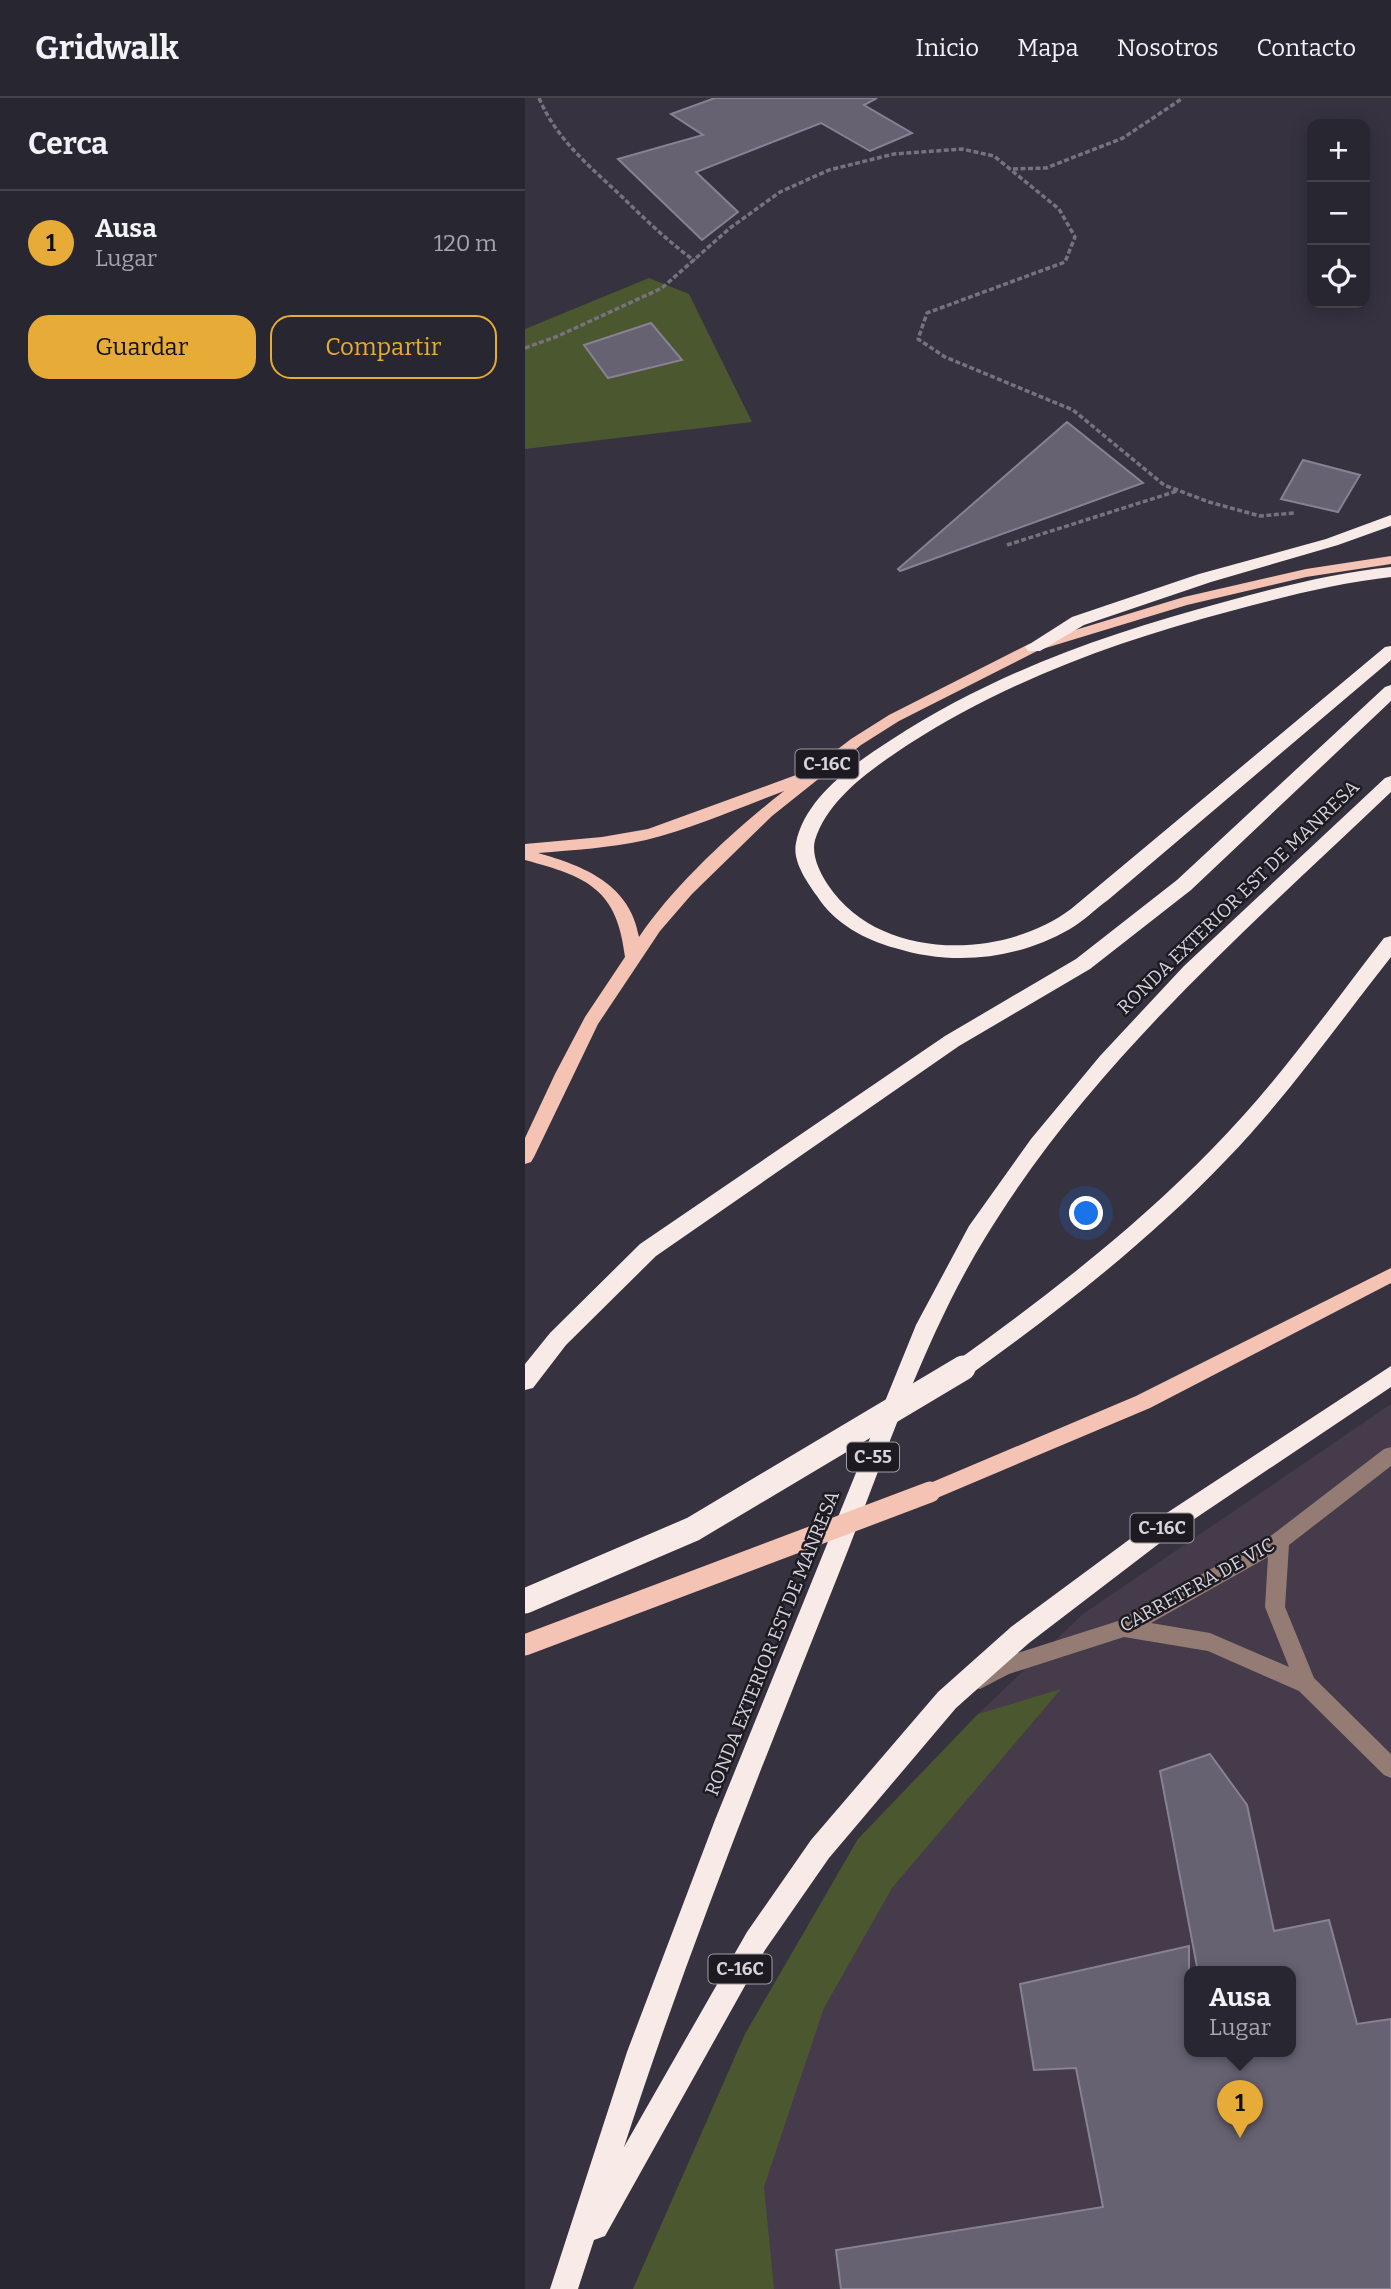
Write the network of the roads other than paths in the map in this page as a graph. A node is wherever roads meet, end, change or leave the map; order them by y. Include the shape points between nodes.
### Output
1 (1391, 520) edge
2 (1391, 560) edge
3 (1391, 572) edge
4 (1034, 648) junction
5 (1391, 651) edge
6 (1391, 691) edge
7 (814, 775) junction
8 (1391, 782) edge
9 (525, 849) edge
10 (525, 855) edge
11 (1391, 943) edge
12 (633, 957) junction
13 (525, 1157) edge
14 (1391, 1276) edge
15 (1391, 1375) edge
16 (525, 1381) edge
17 (1391, 1455) edge
18 (1279, 1541) junction
19 (525, 1601) edge
20 (1124, 1628) junction
21 (525, 1645) edge
22 (1306, 1684) junction
23 (947, 1700) junction
24 (1391, 1768) edge
25 (569, 2277) edge

1 - 4 highway via 1078,621
2 - 4 main road, C-16C via 1196,598
3 - 5 highway via 1300,588 1196,614 1085,649 986,693 885,751 827,800 809,828 805,844 808,867 835,908 854,923 912,946 990,950 1030,937 1063,924 1101,895
4 - 7 main road, C-16C via 894,718
6 - 16 highway via 1184,885 1083,964 952,1041 648,1250 558,1339
7 - 9 main road via 647,834
7 - 12 main road, C-16C via 767,812 687,890
8 - 25 highway, RONDA EXTERIOR EST DE MANRESA / C-55 via 1191,971 1107,1061 1038,1145 977,1232 927,1325 728,1820 641,2052
10 - 12 main road via 593,877 615,899 628,923
11 - 19 highway, bridge via 1221,1153 1125,1243 1041,1312 963,1368 693,1529
12 - 13 main road, C-16C via 591,1021
14 - 21 main road, bridge via 1143,1402 930,1492
15 - 23 highway, C-16C via 1161,1529 1020,1634
17 - 18 street, CARRETERA DE VIC
18 - 20 street, CARRETERA DE VIC
18 - 22 street via 1275,1607
20 - 22 street via 1210,1642
20 - 23 street, CARRETERA DE VIC via 1003,1667
22 - 24 street
23 - 25 highway, C-16C via 820,1849 756,1941

